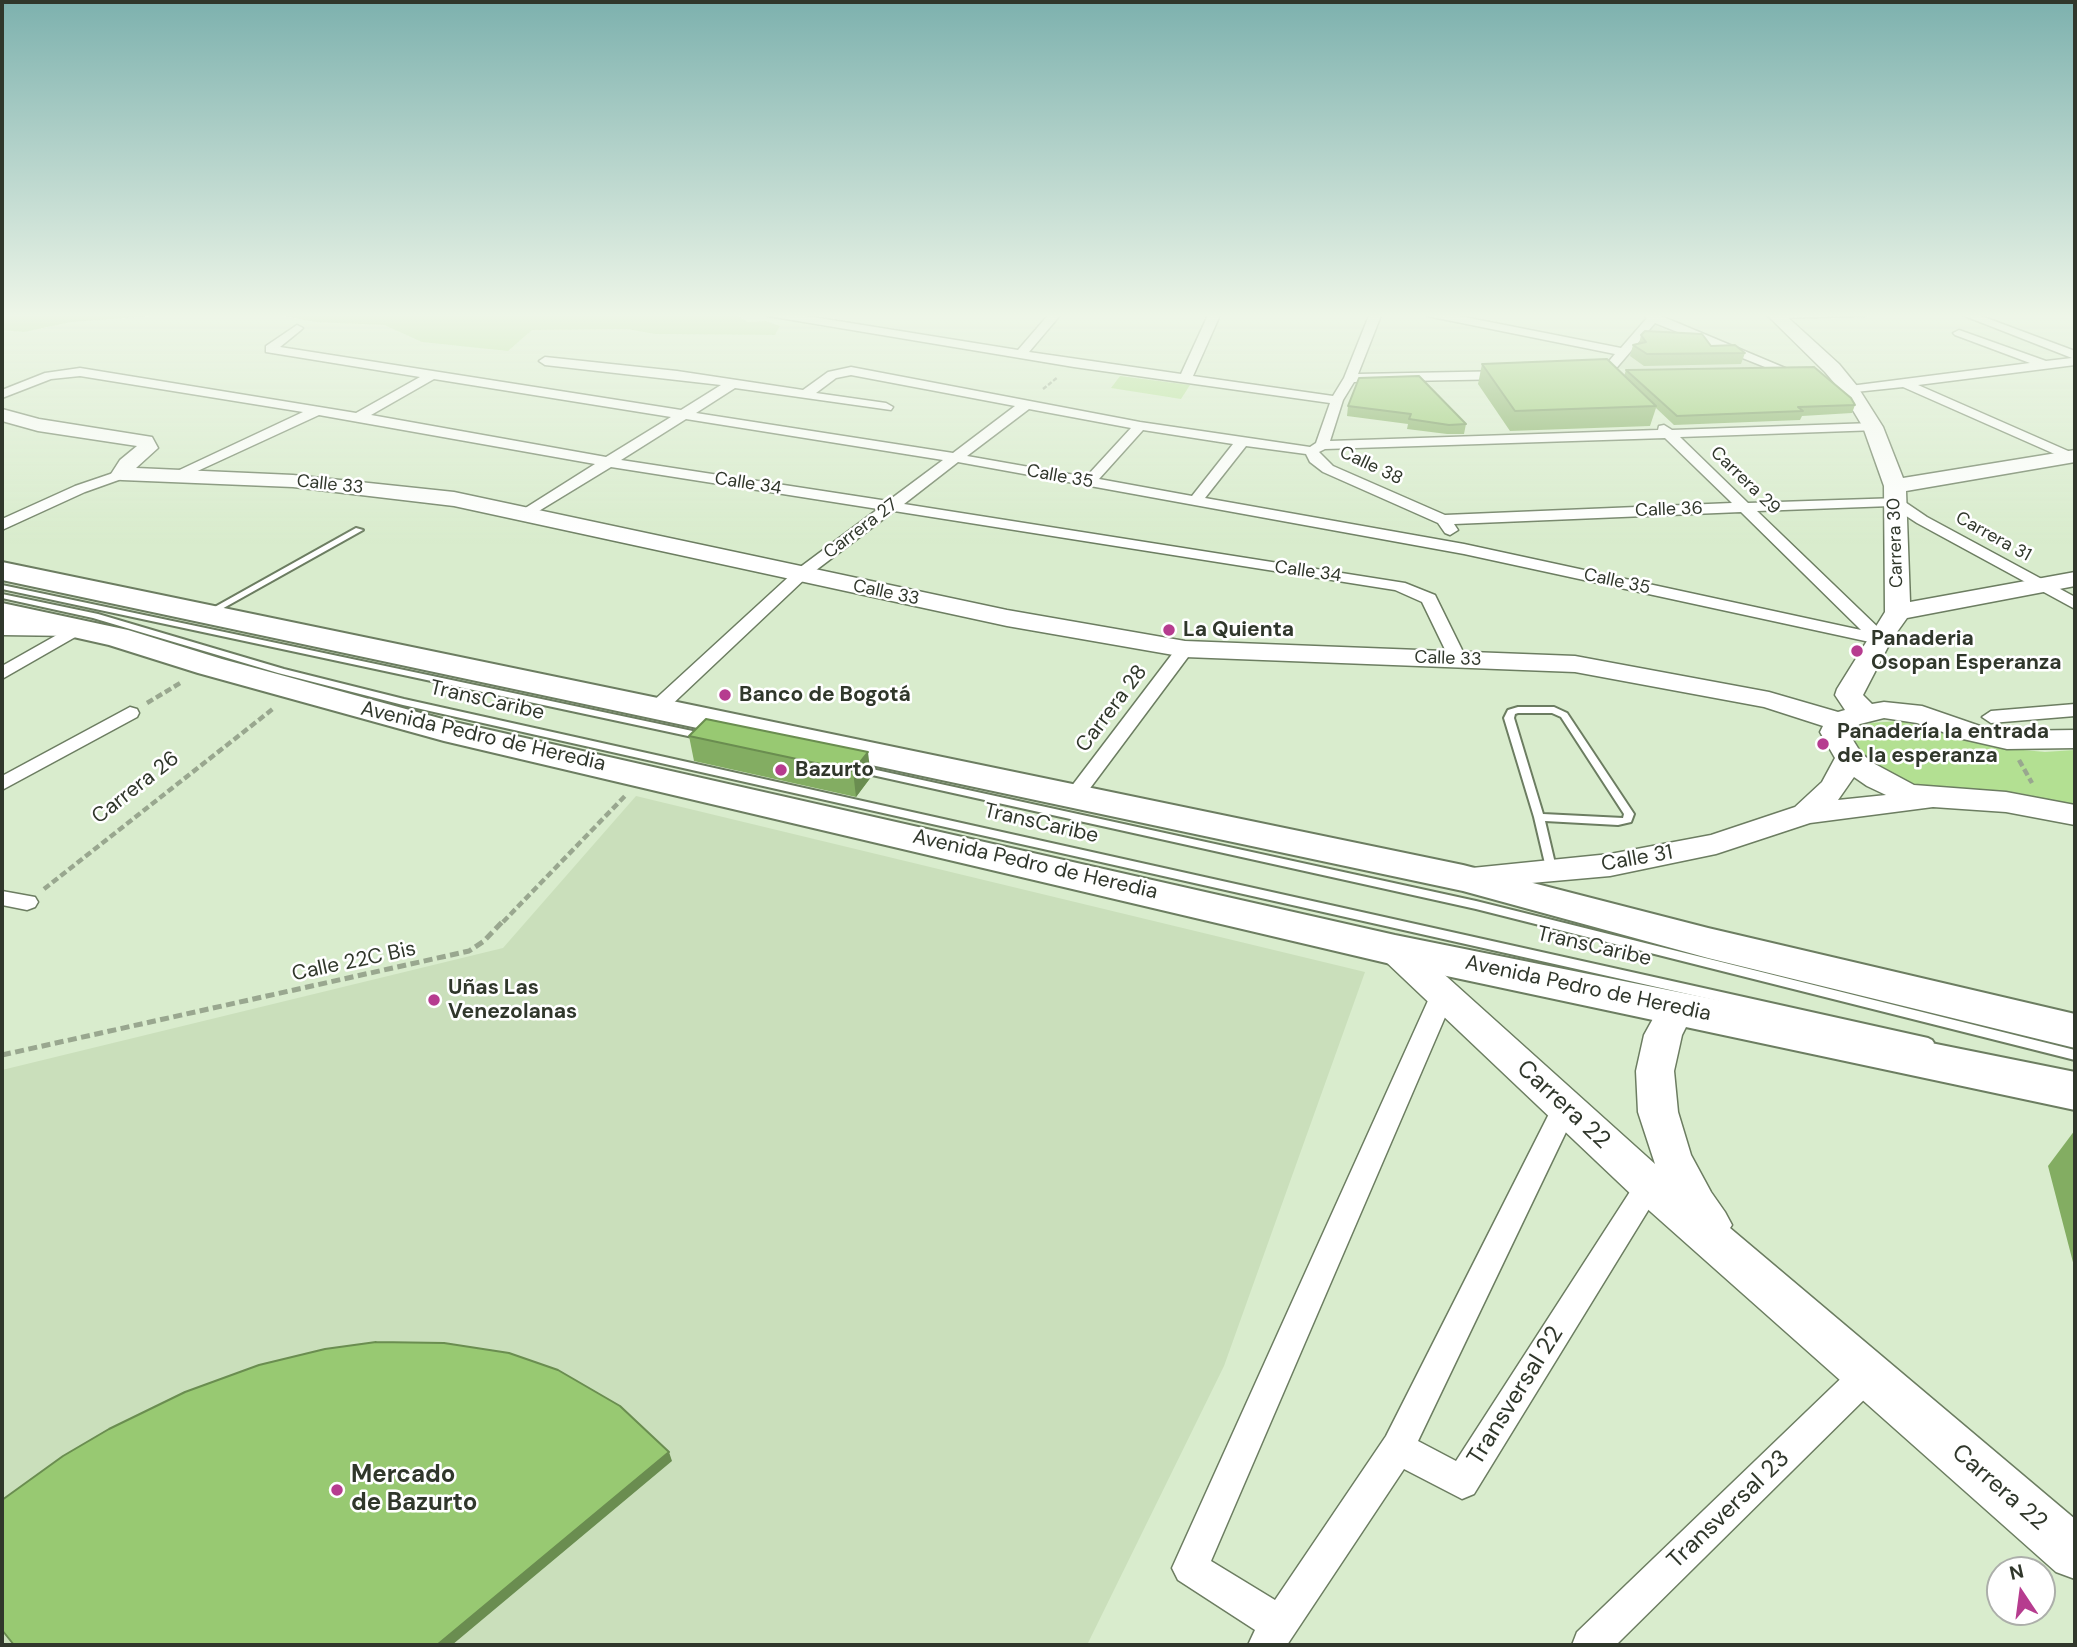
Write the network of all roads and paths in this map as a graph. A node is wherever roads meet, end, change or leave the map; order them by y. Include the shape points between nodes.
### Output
1 (188, 390) edge
2 (406, 390) edge
3 (528, 390) edge
4 (723, 390) edge
5 (771, 390) edge
6 (812, 390) edge
7 (944, 390) edge
8 (1043, 390) edge
9 (1264, 390) edge
10 (1343, 390) edge
11 (1624, 390) edge
12 (1850, 390) edge
13 (1919, 390) edge
14 (805, 395) junction
15 (1633, 399) edge
16 (1337, 400) junction
17 (1024, 406) junction
18 (886, 407) dead end
19 (316, 411) junction
20 (684, 414) junction
21 (2, 415) edge
22 (1651, 416) edge
23 (358, 417) junction
24 (1140, 426) junction
25 (1873, 427) junction
26 (1669, 434) junction
27 (1241, 443) junction
28 (1317, 448) junction
29 (2074, 457) edge
30 (957, 458) junction
31 (608, 462) junction
32 (122, 474) junction
33 (178, 476) junction
34 (1088, 482) junction
35 (1894, 493) junction
36 (1195, 502) junction
37 (889, 507) junction
38 (1745, 507) junction
39 (524, 515) junction
40 (1443, 520) junction
41 (2, 525) edge
42 (359, 530) dead end
43 (1464, 550) junction
44 (2, 571) edge
45 (801, 575) junction
46 (2075, 579) edge
47 (2041, 586) junction
48 (2, 587) edge
49 (2, 596) edge
50 (2075, 604) edge
51 (2, 612) edge
52 (1898, 612) junction
53 (206, 615) junction
54 (2, 627) edge
55 (78, 628) junction
56 (1879, 639) junction
57 (1185, 649) junction
58 (1458, 660) junction
59 (210, 666) junction
60 (2, 674) edge
61 (298, 690) junction
62 (659, 707) junction
63 (2075, 710) edge
64 (130, 713) joint
65 (1852, 717) junction
66 (1999, 728) junction
67 (717, 739) edge
68 (2075, 739) edge
69 (1850, 758) junction
70 (839, 765) edge
71 (645, 775) junction
72 (2, 784) edge
73 (1075, 795) junction
74 (1937, 798) junction
75 (2061, 812) edge
76 (1806, 814) junction
77 (1539, 817) junction
78 (1552, 872) junction
79 (1463, 878) junction
80 (2, 898) edge
81 (27, 902) joint
82 (1395, 950) junction
83 (1443, 994) junction
84 (1948, 1000) junction
85 (1678, 1007) junction
86 (2075, 1023) edge
87 (2075, 1031) edge
88 (2, 1055) edge
89 (2075, 1055) edge
90 (1955, 1057) junction
91 (2075, 1091) edge
92 (2075, 1103) edge
93 (1565, 1107) junction
94 (1660, 1171) junction
95 (1868, 1374) junction
96 (1398, 1448) junction
97 (2075, 1553) edge
98 (1272, 1635) edge
99 (1590, 1645) edge

1 - 19 street, Calle 34
2 - 23 street
3 - 20 street, Calle 35
4 - 20 street
5 - 14 street
6 - 14 street, Calle 38
7 - 17 street, Calle 38
8 - 17 path
9 - 16 street
10 - 16 street
11 - 15 street
12 - 25 street, Carrera 30
13 - 29 street
14 - 18 street
16 - 28 street
17 - 24 street, Calle 38
17 - 30 street, Carrera 27
19 - 23 street, Calle 34
19 - 33 street
20 - 30 street, Calle 35
20 - 31 street
21 - 32 street via 145,441 148,448 127,464
22 - 26 street, Carrera 29
23 - 31 street, Calle 34
24 - 27 street, Calle 38
24 - 34 street
25 - 26 street
25 - 35 street, Carrera 30
26 - 28 street
26 - 38 street, Carrera 29
27 - 28 street, Calle 38
27 - 36 street
28 - 40 street, Calle 38 via 1315,459 1328,469
29 - 35 street, Calle 36
30 - 34 street, Calle 35
30 - 37 street, Carrera 27
31 - 37 street, Calle 34
31 - 39 street
32 - 33 street, Calle 33
32 - 41 street
33 - 39 street, Calle 33 via 293,481 441,497
34 - 36 street, Calle 35
35 - 38 street, Calle 36
35 - 47 street, Carrera 31 via 1922,520
35 - 52 street, Carrera 30
36 - 43 street, Calle 35
37 - 45 street, Carrera 27
37 - 58 street, Calle 34 via 1399,586 1429,599
38 - 40 street, Calle 36
38 - 56 street, Carrera 29
39 - 45 street, Calle 33
40 - 43 street
42 - 53 lane
43 - 56 street, Calle 35
44 - 53 highway
45 - 57 street, Calle 33
45 - 62 street, Carrera 27
46 - 47 street
47 - 50 street, Carrera 31
47 - 52 street
48 - 67 lane, TransCaribe
49 - 90 lane, TransCaribe via 95,616 411,704
51 - 55 highway, Avenida Pedro de Heredia
52 - 56 street, Carrera 30
53 - 62 highway
54 - 55 street
55 - 59 highway, Avenida Pedro de Heredia
55 - 60 street
56 - 65 street, Carrera 30 via 1849,695
57 - 58 street, Calle 33
57 - 73 street, Carrera 28
58 - 65 street, Calle 33 via 1587,666
59 - 61 highway, Avenida Pedro de Heredia
59 - 64 path
61 - 71 highway, Avenida Pedro de Heredia via 444,730
61 - 81 path, Carrera 26
62 - 73 highway
63 - 66 street
64 - 72 street
65 - 66 street, Calle 33 via 1903,712
65 - 69 street via 1834,732
66 - 68 street, Calle 33
66 - 75 path
69 - 74 street via 1892,787
69 - 76 street, Calle 31 via 1834,787
70 - 89 lane, TransCaribe via 1476,905
71 - 82 highway, Avenida Pedro de Heredia
71 - 88 path, Calle 22C Bis via 484,941 469,951
73 - 79 highway
74 - 75 street via 1996,801
74 - 76 street, Calle 31
76 - 78 street, Calle 31 via 1664,856
77 - 77 lane via 1509,718 1518,710 1554,710 1564,715 1629,814 1627,820 1618,822
77 - 78 lane
78 - 79 street, Calle 31
79 - 84 highway
80 - 81 street
82 - 83 street, Carrera 22
82 - 85 highway, Avenida Pedro de Heredia
83 - 93 street, Carrera 22
83 - 98 street via 1190,1568
84 - 86 highway
84 - 87 highway
85 - 90 highway, Avenida Pedro de Heredia
85 - 94 street, Carrera 22 via 1663,1035 1655,1071
90 - 91 highway, Avenida Pedro de Heredia
90 - 92 highway
93 - 94 street, Carrera 22
93 - 96 street
94 - 95 street, Carrera 22 via 1696,1205 1733,1257
94 - 96 street, Transversal 22 via 1462,1482
95 - 97 street, Carrera 22
95 - 99 street, Transversal 23
96 - 98 street

